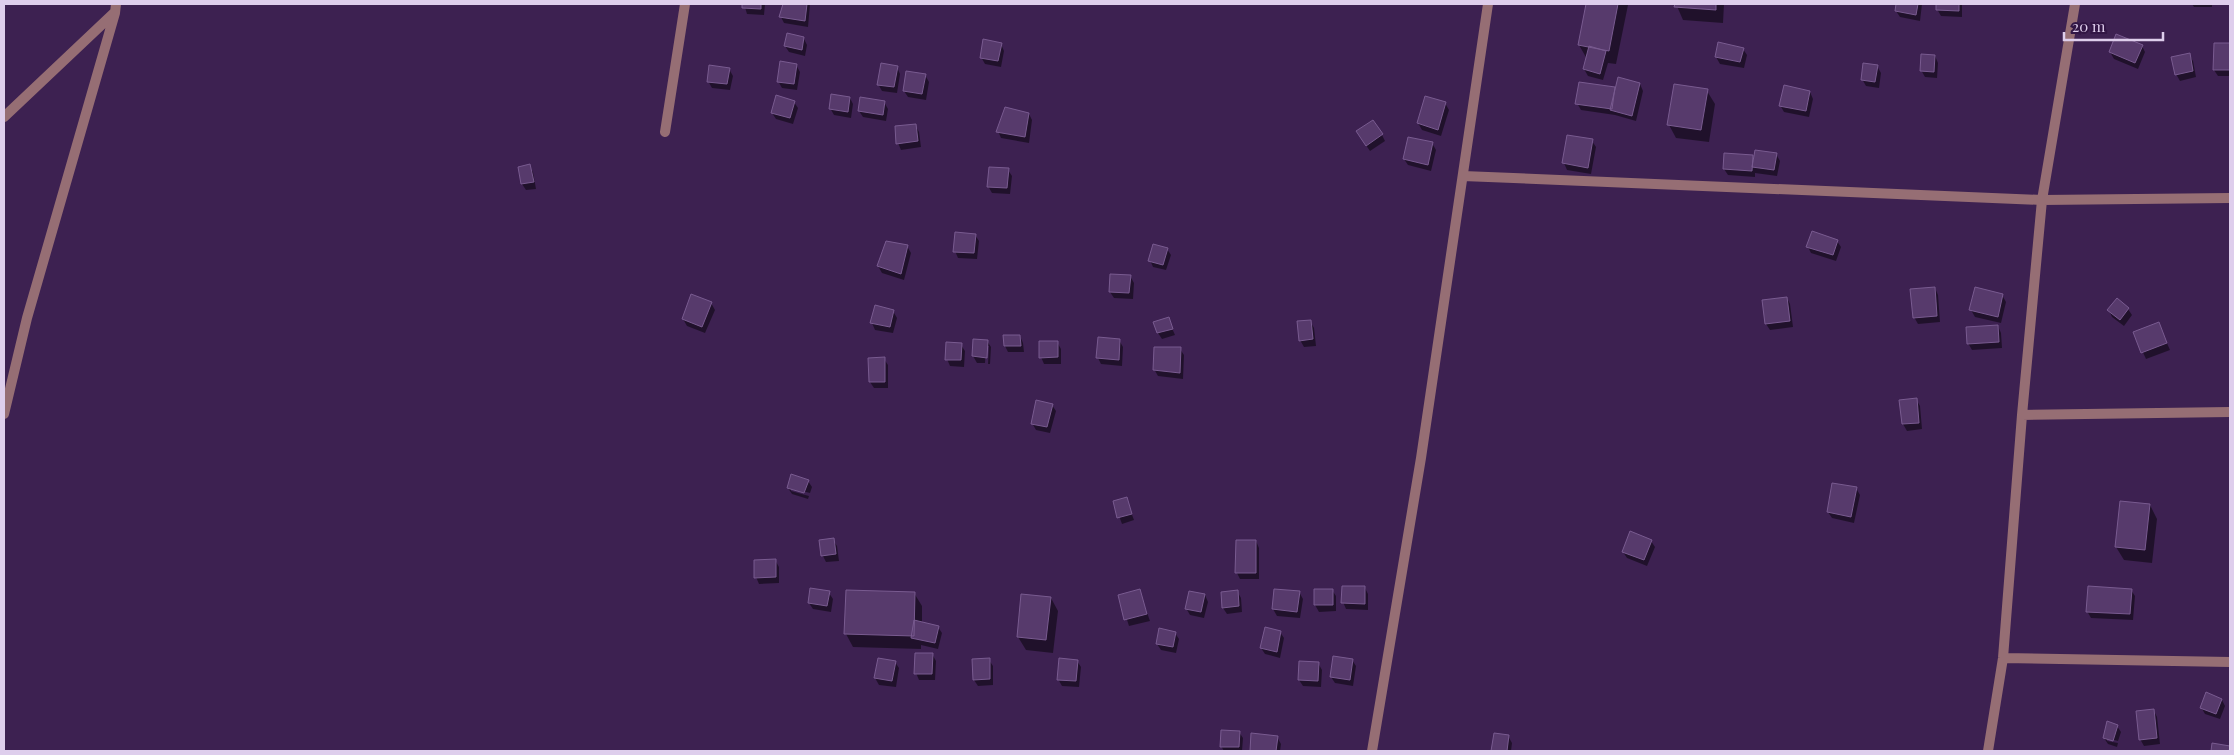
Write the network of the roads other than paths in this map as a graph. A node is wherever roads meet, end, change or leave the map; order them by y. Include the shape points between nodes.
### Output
1 (685, 4) edge
2 (1488, 4) edge
3 (2075, 4) edge
4 (115, 8) edge
5 (4, 117) edge
6 (665, 132) dead end
7 (1463, 176) junction
8 (2230, 198) edge
9 (2042, 200) junction
10 (2230, 412) edge
11 (4, 414) edge
12 (2022, 415) junction
13 (2003, 658) junction
14 (2230, 662) edge
15 (1372, 751) edge
16 (1988, 751) edge

1 - 6 street
2 - 7 street
3 - 9 street
4 - 5 street
4 - 11 street via 27,318
7 - 9 street
7 - 15 street via 1421,458
8 - 9 street
9 - 12 street
10 - 12 street
12 - 13 street
13 - 14 street
13 - 16 street

